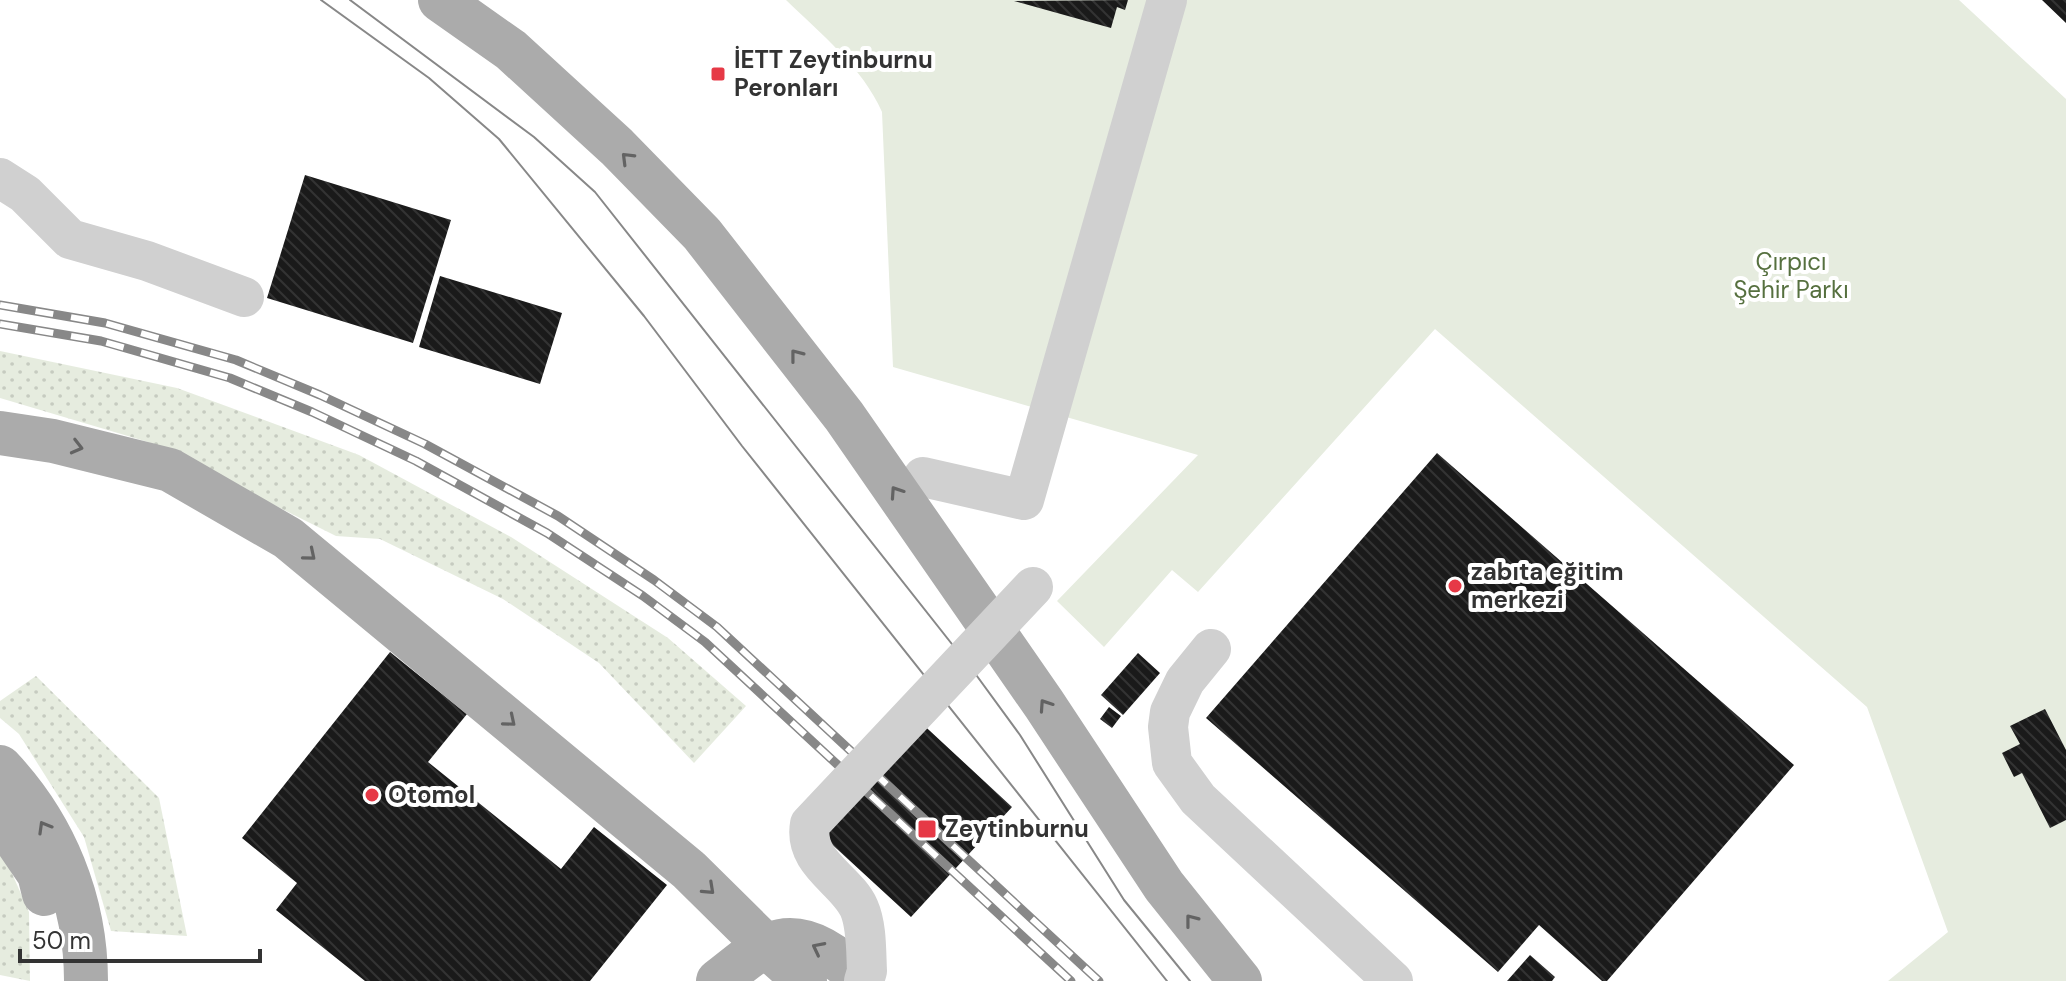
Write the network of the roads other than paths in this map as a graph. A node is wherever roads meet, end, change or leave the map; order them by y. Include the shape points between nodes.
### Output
1 (440, 0) edge
2 (1167, 0) edge
3 (0, 178) edge
4 (244, 297) dead end
5 (0, 433) edge
6 (923, 477) dead end
7 (1033, 587) dead end
8 (1211, 649) dead end
9 (0, 767) edge
10 (0, 817) edge
11 (766, 946) junction
12 (58, 981) edge
13 (86, 981) edge
14 (718, 981) edge
15 (805, 981) edge
16 (863, 981) edge
17 (1240, 981) edge
18 (1393, 981) edge

17 -> 1 main road via 1164,886 844,416 702,234 511,50
2 - 6 street via 1024,500
3 - 4 street via 25,194 70,239
5 -> 11 main road via 170,470 288,538 689,870
7 - 16 street, bridge via 810,824 808,837 817,857 859,908 867,971
8 - 18 street via 1185,681 1170,712 1172,763 1198,799
13 -> 9 main road via 79,912 65,867 36,813
10 - 12 main road via 39,874 53,925
11 - 14 main road
11 - 15 main road
16 -> 11 main road via 824,950 797,938

